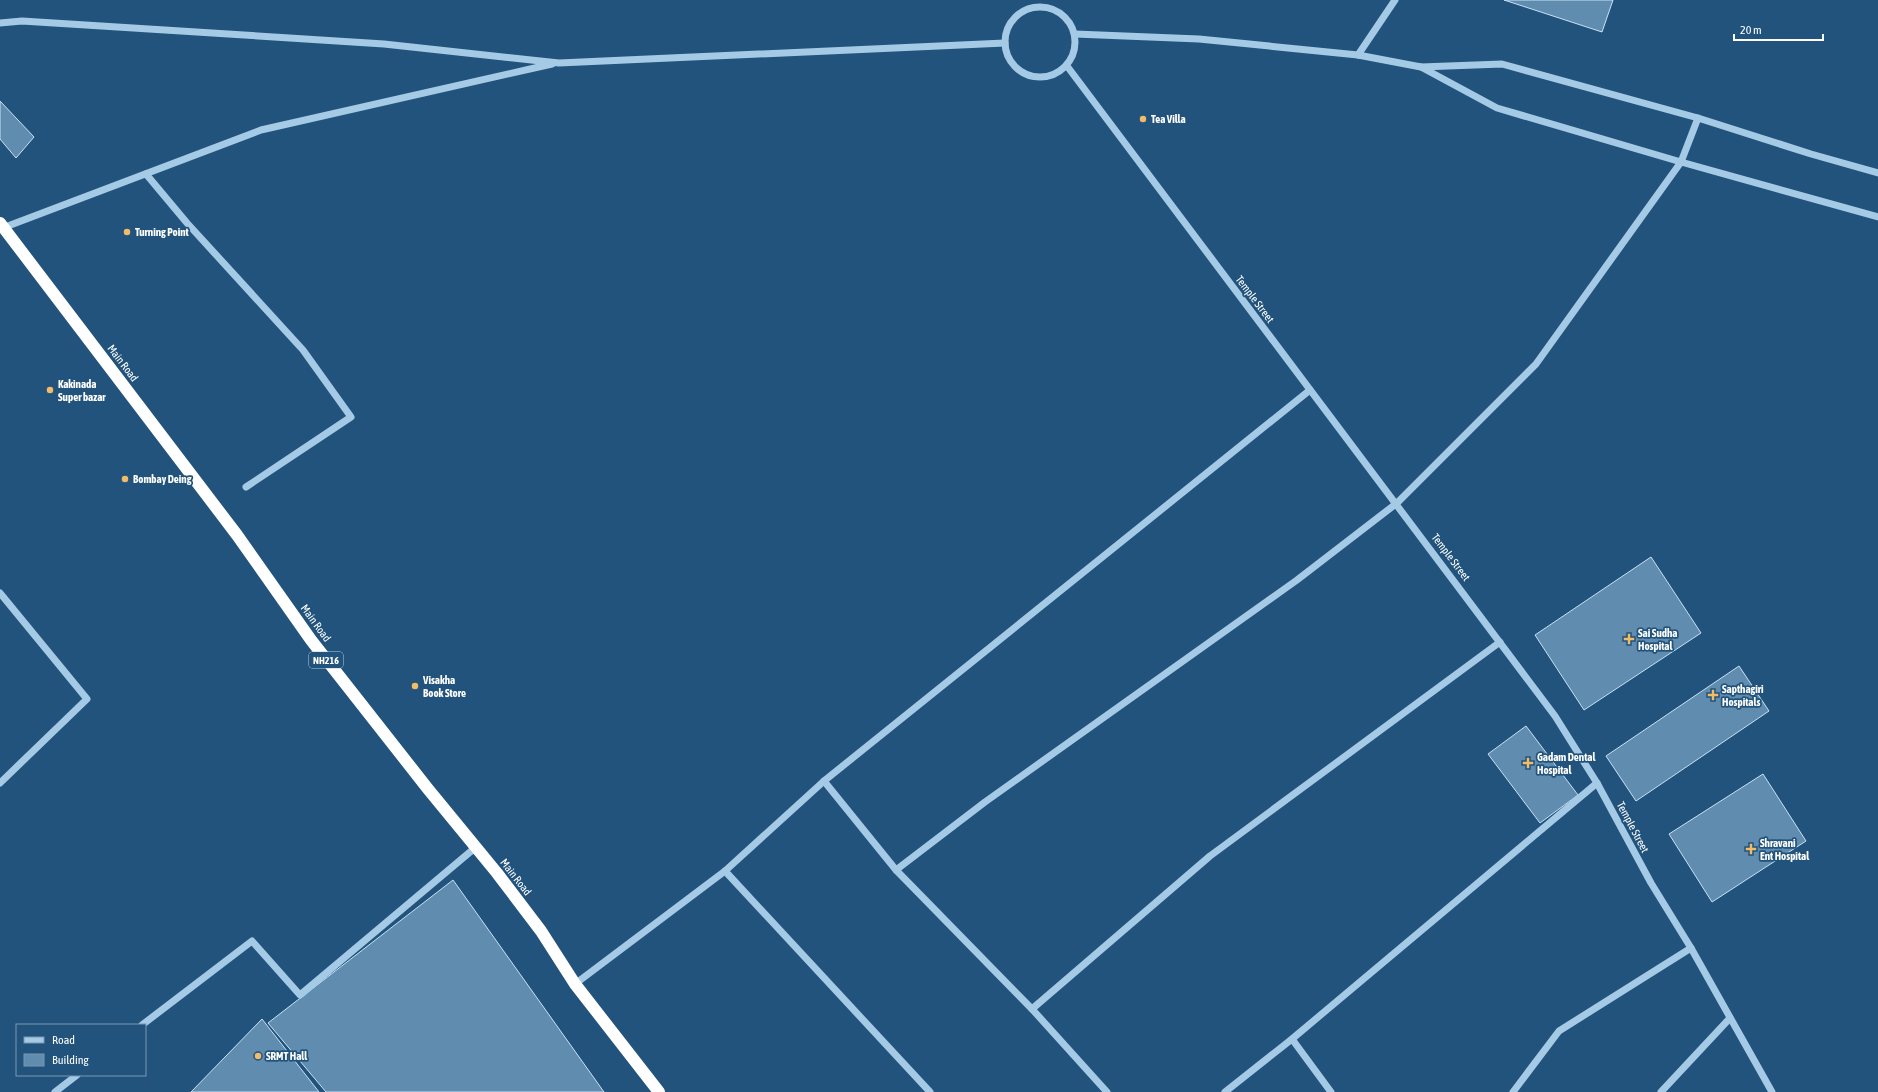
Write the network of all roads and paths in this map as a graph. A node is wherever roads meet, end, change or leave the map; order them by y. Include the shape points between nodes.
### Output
1 (1030, 0) edge
2 (1395, 0) edge
3 (1036, 7) junction
4 (0, 23) edge
5 (1075, 34) junction
6 (1005, 43) junction
7 (1358, 55) junction
8 (559, 63) junction
9 (1067, 66) junction
10 (1421, 67) junction
11 (1698, 118) junction
12 (1681, 162) junction
13 (1878, 173) edge
14 (146, 174) junction
15 (1878, 217) edge
16 (1, 226) edge
17 (1310, 390) junction
18 (246, 487) dead end
19 (1397, 503) junction
20 (0, 594) edge
21 (1500, 642) junction
22 (824, 781) junction
23 (0, 783) edge
24 (1597, 783) junction
25 (476, 847) junction
26 (896, 870) junction
27 (725, 871) junction
28 (1691, 948) junction
29 (576, 984) junction
30 (1032, 1009) junction
31 (1730, 1018) junction
32 (143, 1024) edge
33 (1292, 1039) junction
34 (76, 1076) edge
35 (55, 1092) edge
36 (659, 1092) edge
37 (930, 1092) edge
38 (1107, 1092) edge
39 (1225, 1092) edge
40 (1331, 1092) edge
41 (1514, 1092) edge
42 (1661, 1092) edge
43 (1772, 1092) edge

1 - 3 street
2 - 7 street
3 - 5 street via 1049,8 1060,13 1070,22
3 - 6 street via 1024,11 1013,19 1007,30
4 - 8 street via 22,22 384,44
5 - 7 street via 1199,39
5 - 9 street via 1074,50
6 - 8 street
6 - 9 street via 1008,56 1016,68 1028,76 1042,78 1055,74
7 - 10 street
8 - 14 street via 261,130
9 - 17 street, Temple Street
10 - 11 street via 1502,64
10 - 12 street via 1497,108
11 - 12 street
11 - 13 street
12 - 15 street
12 - 19 street via 1536,364
14 - 16 street
14 - 18 street via 187,223 303,350 351,418
16 - 25 highway, Main Road / NH216 via 237,535 311,640
17 - 19 street, Temple Street
17 - 22 street
19 - 21 street, Temple Street
19 - 26 street via 1297,580 985,802
20 - 23 street via 87,699
21 - 24 street, Temple Street via 1555,716
21 - 30 street via 1210,856
22 - 26 street
22 - 27 street
24 - 28 street, Temple Street via 1650,883
24 - 33 street
25 - 29 highway, Main Road / NH216 via 541,931
25 - 32 street via 300,995 252,941
26 - 30 street
27 - 29 street
27 - 37 street
28 - 31 street, Temple Street
28 - 41 street via 1559,1031
29 - 36 highway, Main Road / NH216
30 - 38 street
31 - 42 street
31 - 43 street, Temple Street
33 - 39 street
33 - 40 street
34 - 35 street

